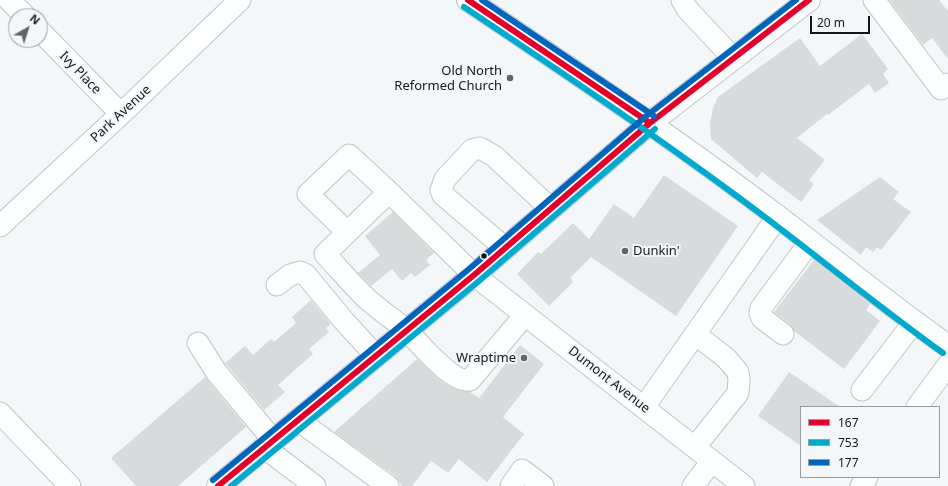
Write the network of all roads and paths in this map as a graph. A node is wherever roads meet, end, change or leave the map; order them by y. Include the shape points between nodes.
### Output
1 (9, 0) edge
2 (240, 0) edge
3 (468, 0) edge
4 (682, 0) edge
5 (809, 0) edge
6 (874, 0) edge
7 (17, 8) edge
8 (48, 39) edge
9 (733, 58) junction
10 (948, 84) edge
11 (121, 114) junction
12 (650, 123) junction
13 (389, 192) junction
14 (550, 208) junction
15 (778, 216) junction
16 (0, 226) edge
17 (347, 232) junction
18 (810, 242) junction
19 (505, 248) junction
20 (474, 275) junction
21 (277, 285) dead end
22 (525, 315) junction
23 (914, 322) junction
24 (406, 330) junction
25 (695, 334) junction
26 (783, 334) dead end
27 (198, 343) dead end
28 (948, 346) edge
29 (376, 356) junction
30 (948, 365) edge
31 (862, 390) dead end
32 (918, 406) edge
33 (644, 407) junction
34 (1, 416) edge
35 (298, 420) junction
36 (269, 445) junction
37 (695, 447) junction
38 (712, 461) junction
39 (866, 478) edge
40 (70, 486) edge
41 (218, 486) edge
42 (315, 486) edge
43 (388, 486) edge
44 (511, 486) edge
45 (543, 486) edge
46 (693, 486) edge
47 (744, 486) edge
48 (860, 486) edge

1 - 7 street
2 - 11 street, Park Avenue
3 - 12 main road
4 - 9 street via 688,10
5 - 9 main road
6 - 10 street via 941,89
8 - 11 street, Ivy Place
9 - 12 main road
11 - 16 street, Park Avenue
12 - 14 main road
12 - 15 main road
13 - 17 street
13 - 17 street, Dumont Avenue via 349,154 308,194
13 - 20 street, Dumont Avenue
14 - 19 main road
14 - 19 street via 494,156 480,148 472,150 445,179 441,190 443,195
15 - 18 main road
15 - 25 street
17 - 24 street via 325,254 363,295
18 - 23 main road
18 - 26 street via 761,308 762,318
19 - 20 main road
20 - 22 street, Dumont Avenue
20 - 24 main road
21 - 29 street via 290,275 300,272 306,275
22 - 24 street via 467,381 458,378 430,356
22 - 33 street, Dumont Avenue
23 - 28 main road
23 - 31 street
24 - 29 main road
25 - 33 street
25 - 37 street via 726,358 738,372 739,380 738,393
27 - 36 street
29 - 35 main road
30 - 32 street
33 - 37 street, Dumont Avenue
34 - 40 street
35 - 36 main road
35 - 43 street
36 - 41 main road
36 - 42 street
37 - 38 street, Dumont Avenue
38 - 46 street
38 - 47 street, Dumont Avenue
39 - 48 street
44 - 45 street via 522,470

